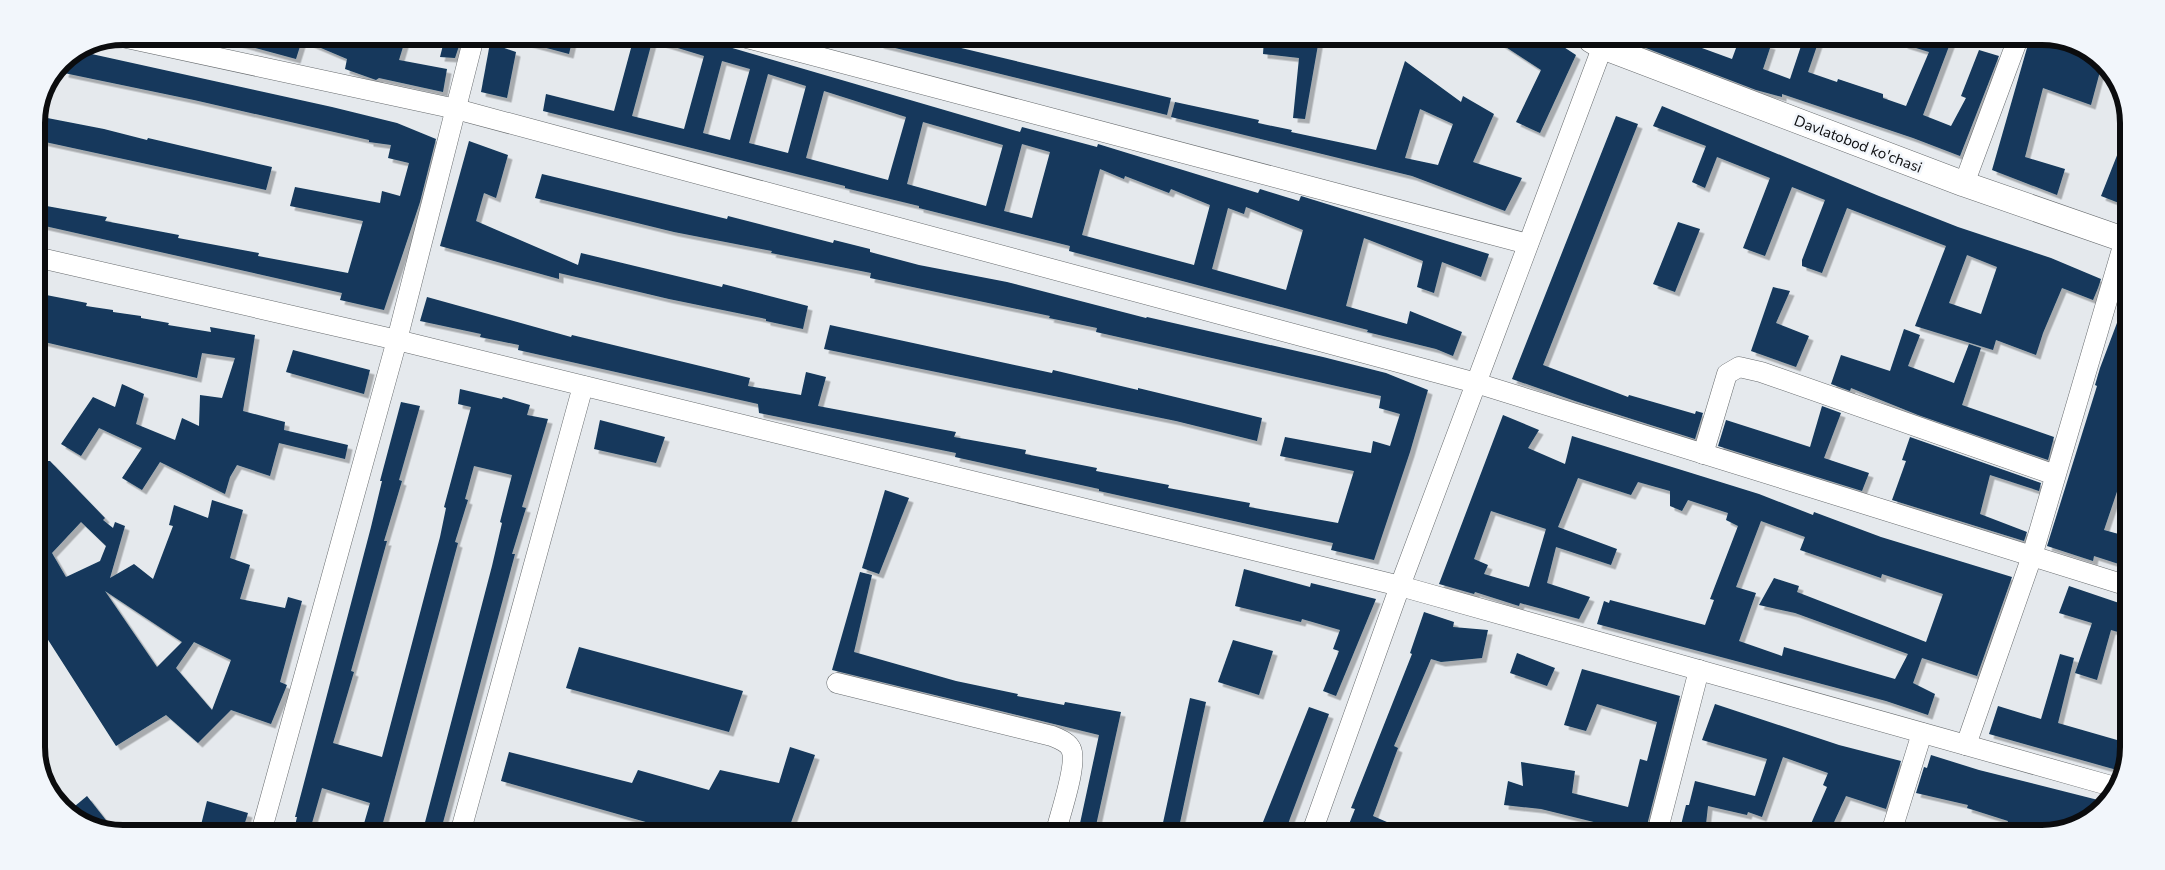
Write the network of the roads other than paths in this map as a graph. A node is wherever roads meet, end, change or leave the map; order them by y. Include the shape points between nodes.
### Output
1 (163, 45) edge
2 (472, 45) edge
3 (775, 45) edge
4 (1598, 45) edge
5 (1607, 45) edge
6 (2016, 45) edge
7 (456, 109) junction
8 (1964, 184) junction
9 (2120, 234) edge
10 (1528, 244) junction
11 (45, 259) edge
12 (2120, 259) edge
13 (397, 340) junction
14 (1476, 383) junction
15 (583, 386) junction
16 (1703, 454) junction
17 (2055, 475) junction
18 (2032, 556) junction
19 (2120, 583) edge
20 (1400, 586) junction
21 (1699, 670) junction
22 (837, 683) dead end
23 (1922, 733) junction
24 (1966, 746) junction
25 (2110, 786) edge
26 (263, 825) edge
27 (468, 825) edge
28 (1057, 825) edge
29 (1315, 825) edge
30 (1659, 825) edge
31 (1894, 825) edge

1 - 7 street
2 - 7 street
3 - 10 street
4 - 10 street
5 - 8 street, Davlatobod ko'chasi
6 - 8 street
7 - 13 street
7 - 14 street
8 - 9 street, Davlatobod ko'chasi
10 - 14 street
11 - 13 street
12 - 17 street
13 - 15 street
13 - 26 street
14 - 16 street
14 - 20 street
15 - 20 street
15 - 27 street
16 - 17 street via 1727,374 1739,367
16 - 18 street
17 - 18 street
18 - 19 street
18 - 24 street
20 - 21 street
20 - 29 street
21 - 23 street
21 - 30 street
22 - 28 street via 1052,736 1065,742 1072,750 1073,762
23 - 24 street
23 - 31 street
24 - 25 street

